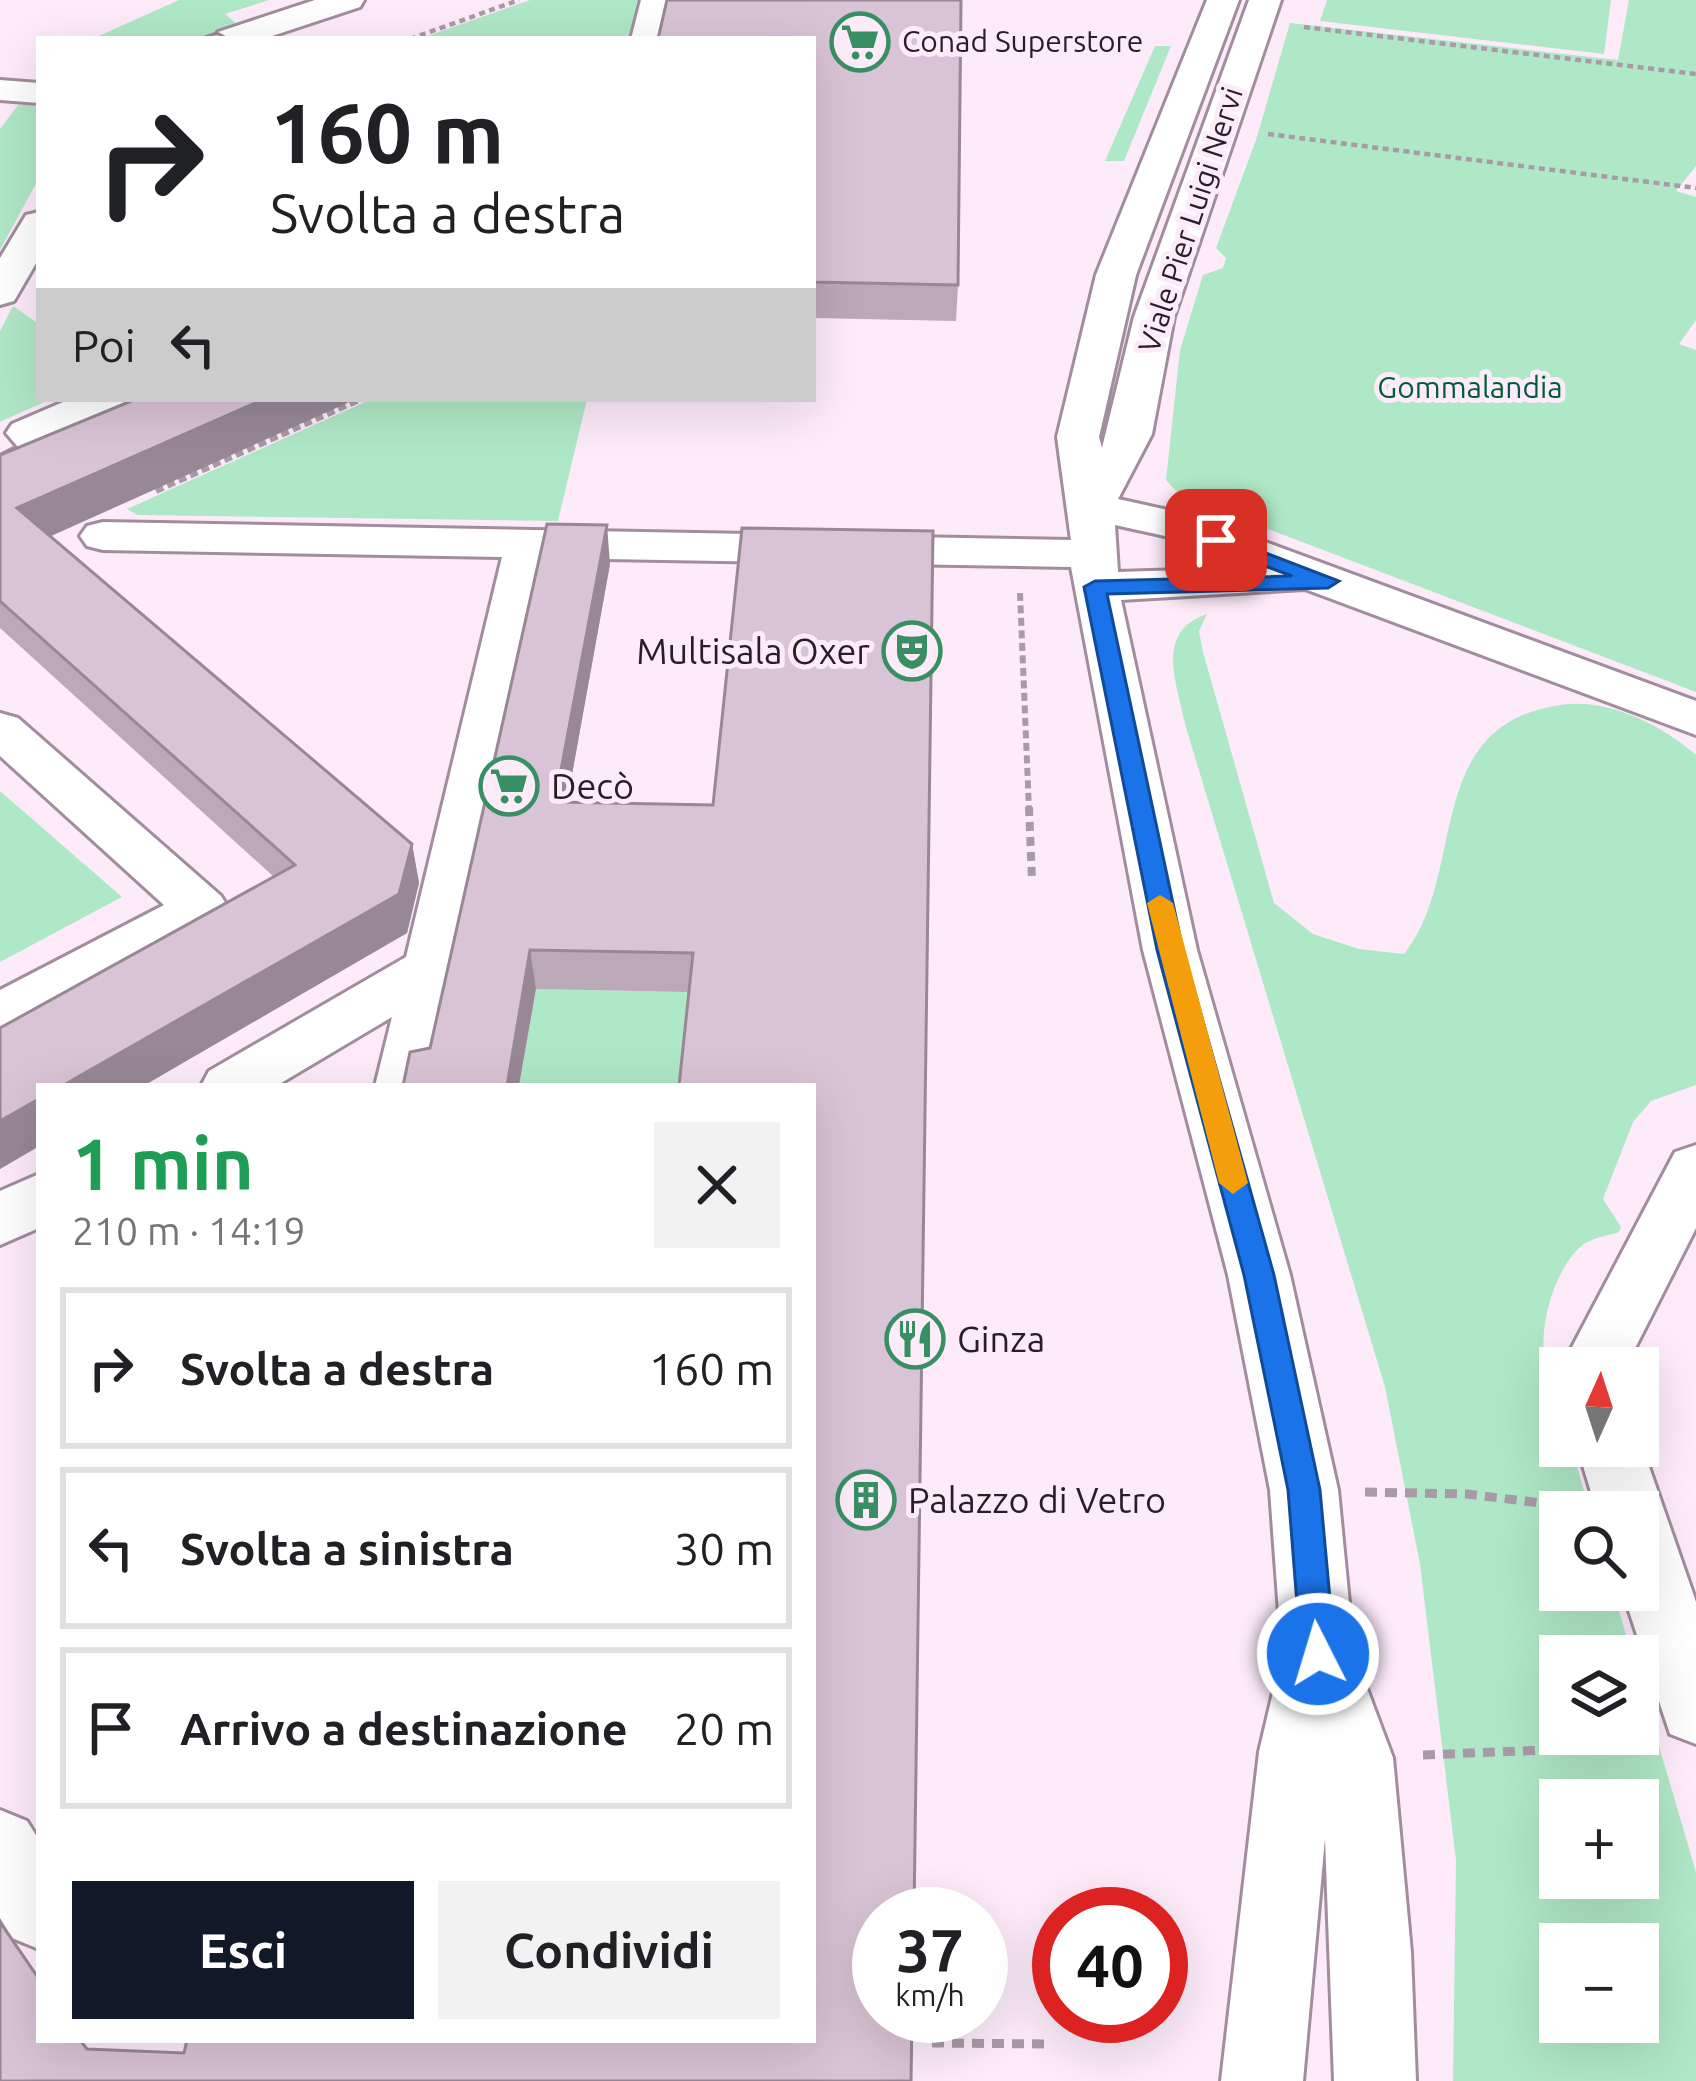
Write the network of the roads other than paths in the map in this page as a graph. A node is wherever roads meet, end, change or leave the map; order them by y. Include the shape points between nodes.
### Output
1 (348, 0) edge
2 (657, 0) edge
3 (1223, 0) edge
4 (1265, 0) edge
5 (239, 36) edge
6 (648, 36) edge
7 (0, 90) edge
8 (36, 93) edge
9 (36, 233) edge
10 (15, 293) edge
11 (99, 402) edge
12 (0, 472) edge
13 (104, 536) dead end
14 (528, 544) junction
15 (1093, 549) junction
16 (1328, 581) junction
17 (1696, 719) edge
18 (0, 729) edge
19 (431, 968) junction
20 (0, 1016) edge
21 (235, 1083) edge
22 (405, 1083) edge
23 (1696, 1168) edge
24 (36, 1200) edge
25 (0, 1221) edge
26 (1604, 1347) edge
27 (1652, 1611) edge
28 (1318, 1654) junction
29 (1673, 1728) edge
30 (0, 1847) edge
31 (36, 1905) edge
32 (1262, 2081) edge
33 (1375, 2081) edge

1 - 5 street
2 - 6 street
3 - 15 street, Viale Pier Luigi Nervi via 1116,275 1095,351 1078,437
4 - 15 street, Viale Pier Luigi Nervi via 1154,317 1131,434
7 - 8 street
9 - 10 street
11 - 12 street via 27,433 49,450
13 - 14 street
14 - 15 street
14 - 19 street
15 - 16 street
15 - 16 street via 1178,526
15 - 28 street, Viale Pier Luigi Nervi via 1170,950 1259,1275 1304,1490
16 - 17 street
18 - 20 street via 202,909
19 - 21 street
19 - 22 street
23 - 26 street
24 - 25 street
27 - 29 street
28 - 32 street, Viale Pier Luigi Nervi via 1296,1752
28 - 33 street, Viale Pier Luigi Nervi via 1356,1758
30 - 31 street

